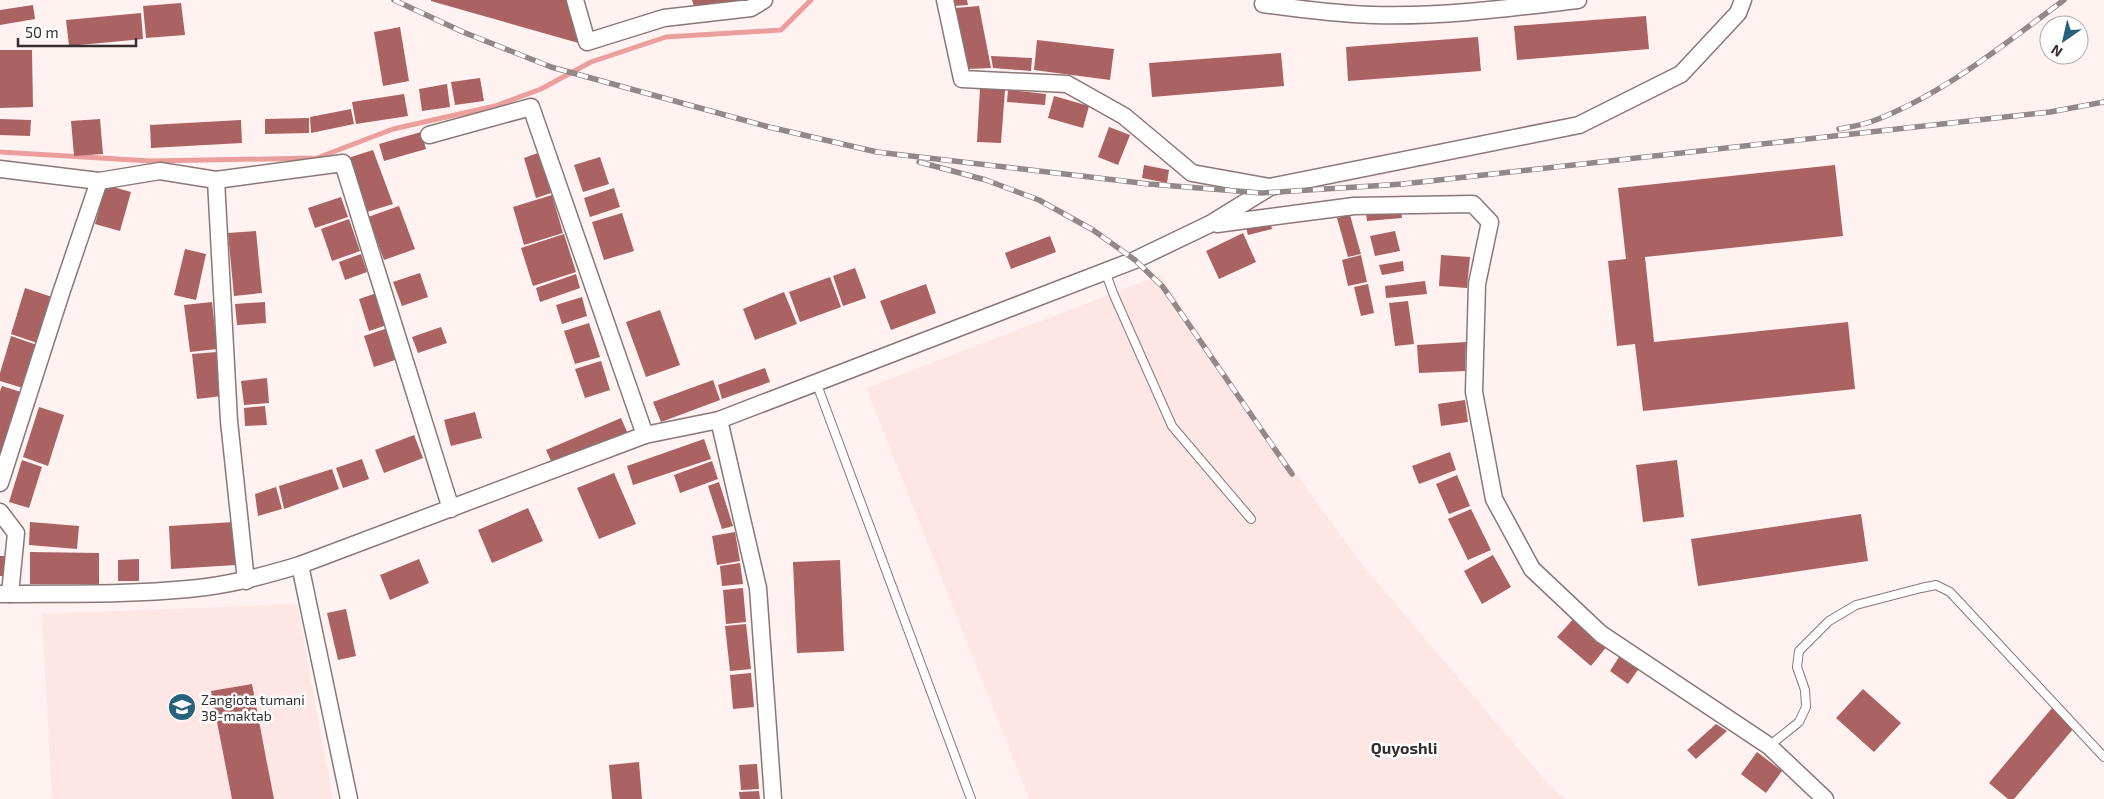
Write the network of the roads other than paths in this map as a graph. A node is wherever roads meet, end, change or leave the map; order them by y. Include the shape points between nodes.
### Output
1 (575, 0) edge
2 (764, 0) edge
3 (945, 0) edge
4 (1578, 0) edge
5 (1743, 0) edge
6 (1263, 4) dead end
7 (429, 135) dead end
8 (0, 169) edge
9 (216, 180) junction
10 (99, 181) junction
11 (1270, 187) junction
12 (1210, 224) junction
13 (1105, 270) junction
14 (816, 382) junction
15 (719, 420) junction
16 (645, 435) junction
17 (0, 483) edge
18 (451, 509) junction
19 (0, 512) edge
20 (1251, 519) dead end
21 (300, 565) junction
22 (246, 580) junction
23 (5, 594) edge
24 (1769, 746) junction
25 (2104, 757) edge
26 (971, 798) edge
27 (349, 799) edge
28 (773, 799) edge
29 (1825, 799) edge

1 - 2 street via 587,42 664,18 751,8
3 - 11 street via 962,79 1067,84 1124,116 1192,173
4 - 6 street via 1438,14 1372,15
5 - 11 street via 1738,13 1681,74 1579,125
7 - 16 street via 531,107
8 - 10 street
9 - 10 street via 160,171
9 - 18 street via 343,163
9 - 22 street via 229,421
10 - 17 street
11 - 12 street
12 - 13 street via 1135,260
12 - 24 street via 1354,206 1473,204 1490,222 1477,284 1474,392 1494,499 1532,569 1601,634
13 - 14 street
13 - 20 lane via 1172,426
14 - 15 street
14 - 26 lane
15 - 16 street
15 - 28 street via 758,588
16 - 18 street
18 - 21 street
19 - 23 street via 16,533
21 - 22 street
21 - 27 street
22 - 23 street via 189,589 123,593
24 - 25 lane via 1799,722 1806,707 1805,690 1797,667 1799,651 1810,638 1829,621 1856,605 1936,586 1950,592
24 - 29 street

